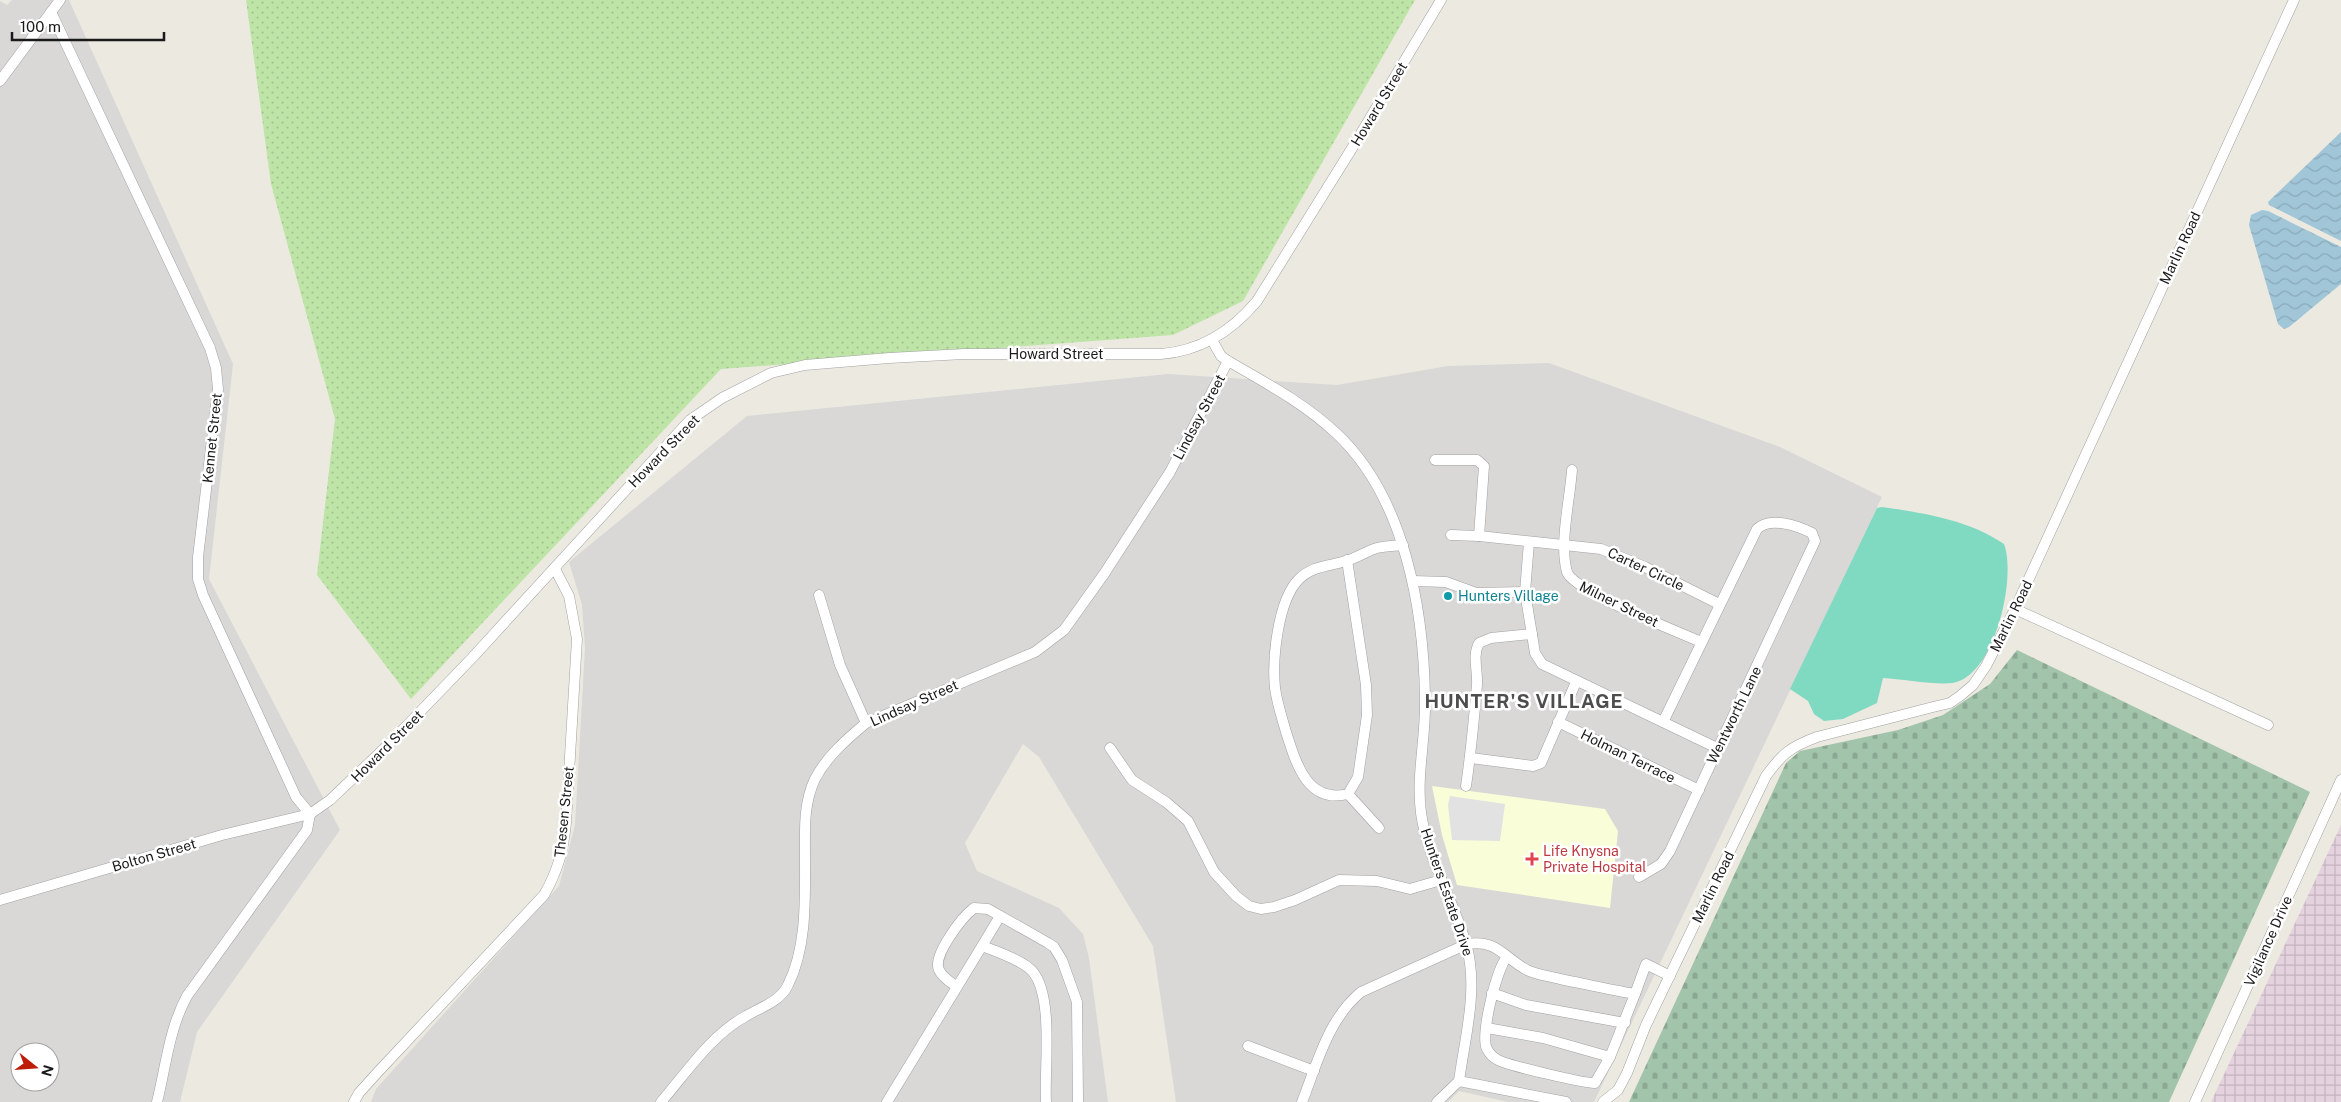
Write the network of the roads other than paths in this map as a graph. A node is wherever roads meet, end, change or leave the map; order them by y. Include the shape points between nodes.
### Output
1 (60, 0) edge
2 (1441, 0) edge
3 (2294, 0) edge
4 (52, 12) junction
5 (0, 81) edge
6 (1212, 340) junction
7 (1228, 361) junction
8 (1435, 460) dead end
9 (1572, 470) dead end
10 (1451, 535) dead end
11 (1479, 536) junction
12 (1529, 542) junction
13 (1565, 544) junction
14 (1404, 545) junction
15 (1347, 560) junction
16 (554, 569) junction
17 (1413, 581) junction
18 (1525, 592) junction
19 (819, 595) dead end
20 (1719, 604) junction
21 (2015, 609) junction
22 (1532, 634) junction
23 (1701, 642) junction
24 (1576, 682) junction
25 (1558, 722) junction
26 (1663, 722) junction
27 (866, 723) junction
28 (2268, 725) dead end
29 (1110, 748) dead end
30 (1717, 748) junction
31 (1470, 758) junction
32 (2341, 780) edge
33 (1466, 786) dead end
34 (1699, 790) junction
35 (1348, 794) junction
36 (310, 814) junction
37 (1379, 828) dead end
38 (1639, 877) dead end
39 (1441, 880) junction
40 (0, 900) edge
41 (1000, 916) junction
42 (1467, 944) junction
43 (982, 946) junction
44 (1506, 957) junction
45 (1670, 976) junction
46 (956, 986) junction
47 (1492, 993) junction
48 (1635, 994) junction
49 (1625, 1023) junction
50 (1487, 1028) junction
51 (1248, 1046) dead end
52 (1610, 1057) junction
53 (1314, 1071) junction
54 (1459, 1081) junction
55 (157, 1102) edge
56 (354, 1102) edge
57 (661, 1102) edge
58 (887, 1102) edge
59 (1046, 1102) edge
60 (1078, 1102) edge
61 (1302, 1102) edge
62 (1437, 1102) edge
63 (1566, 1102) edge
64 (1603, 1102) edge
65 (2195, 1102) edge

1 - 4 street
2 - 6 street, Howard Street via 1257,301 1238,321
3 - 21 street, Marlin Road
4 - 5 street
4 - 36 street, Kennet Street via 210,348 218,389 198,579 210,612 296,797
6 - 7 street, Hunters Estate Drive via 1221,356
6 - 16 street, Howard Street via 1190,349 1161,354 964,354 822,363 771,373 722,398 690,420
7 - 14 street, Hunters Estate Drive via 1294,399 1338,434 1374,481
7 - 27 street, Lindsay Street via 1170,472 1064,630 1035,652
8 - 11 street via 1477,460 1484,466
9 - 13 street, Milner Street
10 - 11 street, Carter Circle
11 - 12 street, Carter Circle
12 - 13 street, Carter Circle
12 - 18 street
13 - 20 street, Carter Circle via 1607,550
13 - 23 street, Milner Street via 1567,573 1578,585
14 - 15 street via 1378,548
14 - 17 street, Hunters Estate Drive
15 - 35 street via 1367,700 1358,777
15 - 35 street via 1311,571 1294,584 1284,603 1275,668 1278,705 1301,774 1321,793 1337,797
16 - 36 street, Howard Street via 366,767
16 - 56 street, Thesen Street via 570,596 577,640 566,823 562,853 554,876 544,895 377,1073
17 - 18 street via 1446,582 1476,593
17 - 39 street, Hunters Estate Drive via 1424,664 1419,795 1425,834
18 - 22 street
19 - 27 street via 840,665
20 - 23 street
20 - 30 street, Wentworth Lane via 1755,531 1763,524 1772,522 1814,535 1815,541
21 - 28 street
21 - 45 street, Marlin Road via 1973,685 1950,703 1817,737 1798,744 1781,756 1766,776
22 - 24 street via 1535,653 1542,664
22 - 31 street via 1492,638 1479,643 1475,653 1477,682
23 - 26 street
24 - 25 street
24 - 26 street
25 - 31 street via 1538,765
25 - 34 street, Holman Terrace
26 - 30 street
27 - 57 street, Lindsay Street via 822,768 808,798 804,914 797,963 787,988 778,999 728,1027
29 - 39 street via 1132,780 1172,806 1188,821 1214,872 1249,906 1261,909 1274,907 1339,880 1368,880 1410,889
30 - 34 street, Wentworth Lane
31 - 33 street
32 - 65 street, Vigilance Drive
34 - 38 street, Wentworth Lane via 1665,860
35 - 37 street
36 - 40 street, Bolton Street via 222,835
36 - 55 street via 307,830 186,996 171,1034
39 - 42 street, Hunters Estate Drive
41 - 43 street
41 - 46 street via 974,908 945,945 938,959 938,969
41 - 60 street via 1054,947 1067,971 1077,1002
42 - 44 street via 1491,945
42 - 53 street via 1361,992 1349,1002 1334,1024
42 - 54 street, Hunters Estate Drive via 1471,1000
43 - 46 street
43 - 59 street via 1027,967 1039,983 1046,1044
44 - 47 street
44 - 48 street via 1532,972
45 - 48 street via 1646,964
45 - 64 street, Marlin Road via 1618,1090
46 - 58 street
47 - 49 street via 1526,1005
47 - 50 street
48 - 49 street
49 - 52 street
50 - 52 street via 1543,1038
50 - 52 street via 1487,1049 1499,1061 1584,1082 1595,1083
51 - 53 street
53 - 61 street
54 - 62 street
54 - 63 street

